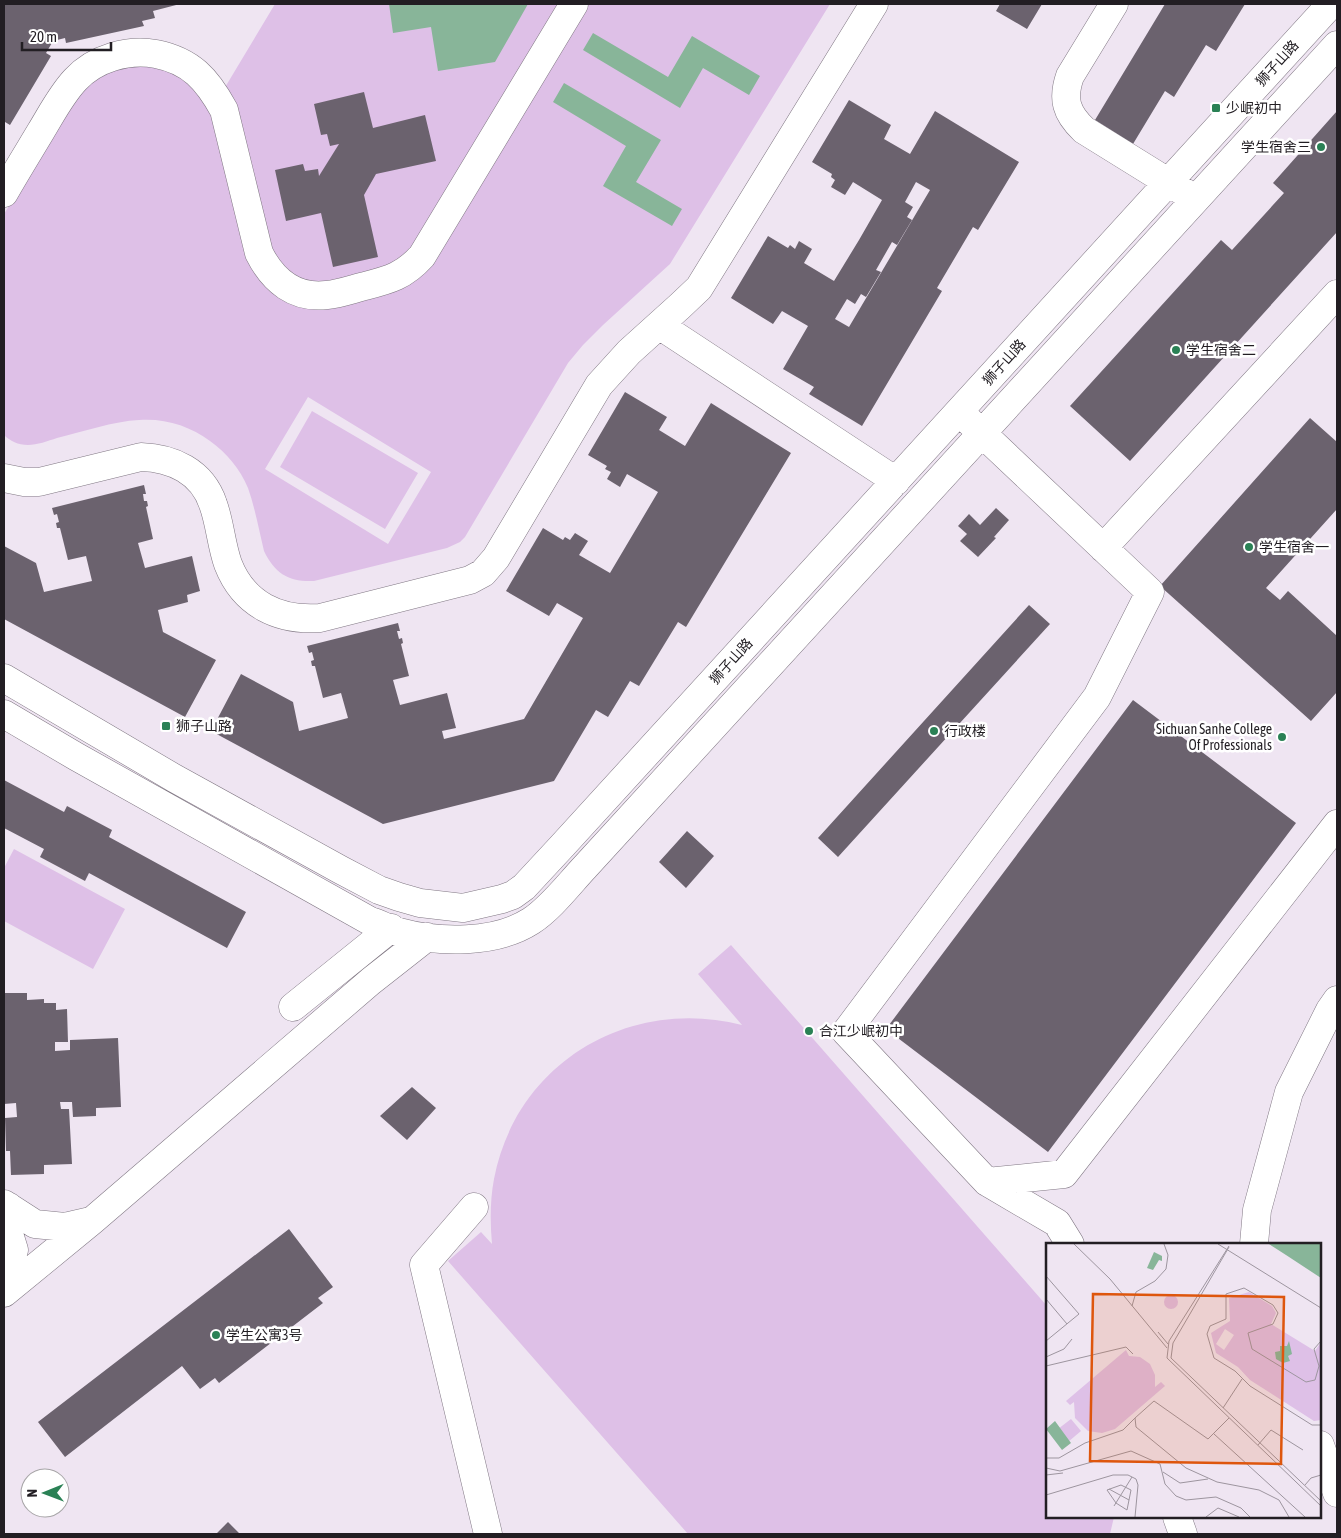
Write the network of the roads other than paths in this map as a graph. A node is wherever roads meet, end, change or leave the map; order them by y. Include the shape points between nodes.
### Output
1 (574, 4) edge
2 (874, 4) edge
3 (1114, 4) edge
4 (1331, 4) edge
5 (1337, 45) edge
6 (1168, 182) junction
7 (4, 193) edge
8 (1196, 199) junction
9 (1337, 294) edge
10 (659, 325) junction
11 (958, 412) junction
12 (982, 434) junction
13 (4, 478) edge
14 (896, 480) junction
15 (1103, 548) junction
16 (4, 678) edge
17 (4, 714) edge
18 (1337, 824) edge
19 (391, 928) junction
20 (427, 937) junction
21 (1337, 1000) edge
22 (293, 1007) dead end
23 (987, 1182) junction
24 (6, 1206) edge
25 (474, 1207) dead end
26 (93, 1220) junction
27 (1069, 1243) edge
28 (1254, 1243) edge
29 (4, 1282) edge
30 (4, 1293) edge
31 (1321, 1448) edge
32 (1337, 1493) edge
33 (1177, 1518) edge
34 (488, 1534) edge
35 (1184, 1534) edge

1 - 7 street via 422,256 404,274 392,279 315,296 290,288 277,279 259,253 224,110 214,90 202,77 168,57 129,53 110,57 76,78
2 - 10 street via 703,281
3 - 6 street via 1070,76 1065,100 1075,122 1084,130
4 - 6 street, 狮子山路
5 - 8 street
6 - 8 street
6 - 11 street, 狮子山路
8 - 12 street
9 - 15 street
10 - 13 street via 599,384 496,558 482,573 456,584 320,618 286,616 263,606 244,591 228,563 213,502 195,476 170,461 141,457 39,482
10 - 14 street
11 - 12 street
11 - 14 street, 狮子山路
12 - 15 street
12 - 20 street via 541,913 495,936 468,939
14 - 16 street, 狮子山路 via 524,887 513,895 477,906 463,908 420,903 378,890 174,778
15 - 23 street via 1150,592 1097,698 846,1032
17 - 19 street via 76,758 370,921
18 - 23 street via 1064,1174
19 - 20 street
19 - 22 street
20 - 26 street via 371,981
21 - 28 street via 1290,1092 1257,1210
23 - 27 street via 1057,1222
24 - 26 street via 35,1224 65,1227
24 - 29 street via 7,1227 14,1250
25 - 34 street via 424,1265
26 - 30 street
31 - 32 street
33 - 35 street

